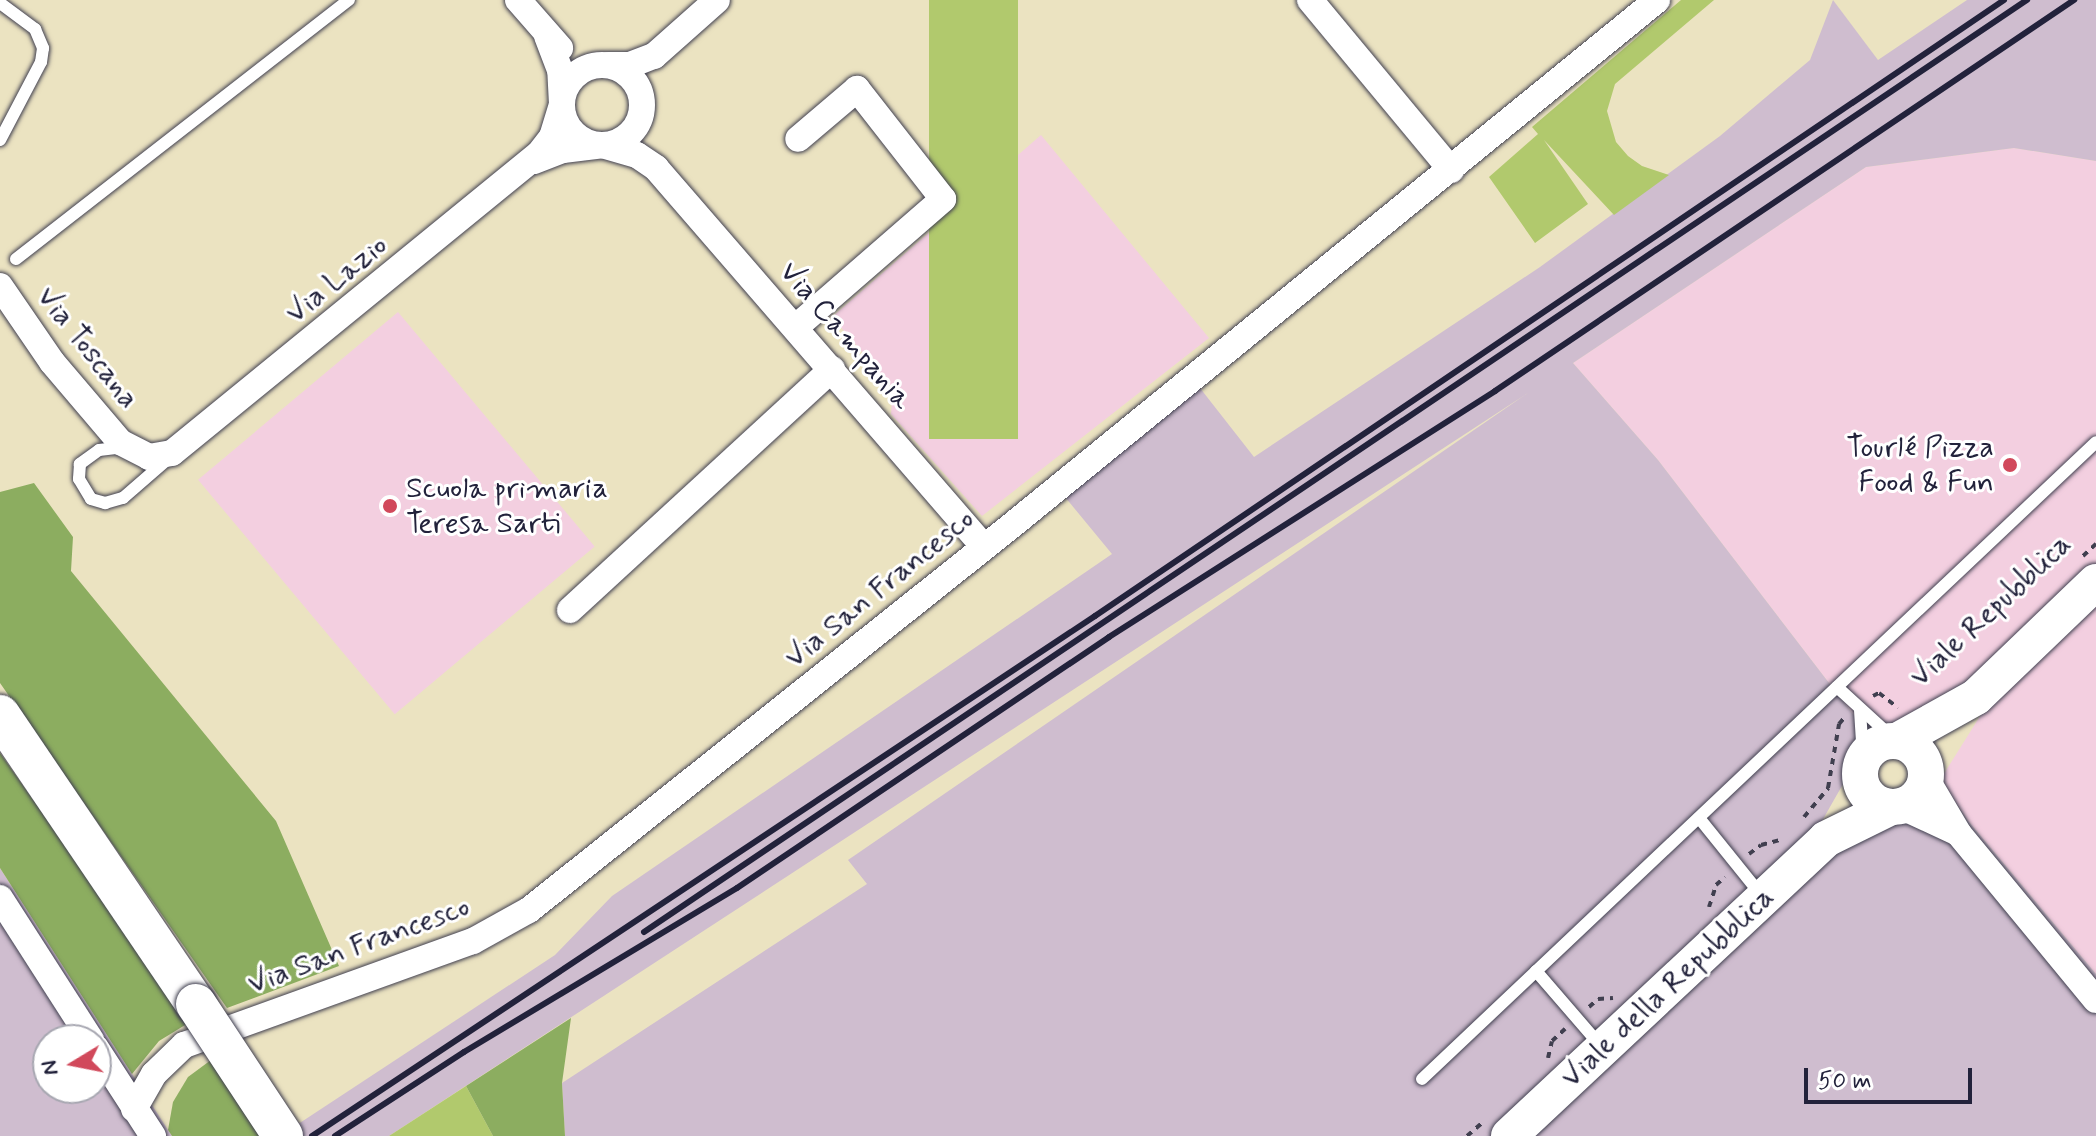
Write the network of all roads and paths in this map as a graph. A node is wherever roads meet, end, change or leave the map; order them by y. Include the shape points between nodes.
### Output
1 (349, 0) edge
2 (518, 0) edge
3 (717, 0) edge
4 (1310, 0) edge
5 (1657, 0) edge
6 (0, 3) edge
7 (547, 36) junction
8 (659, 51) junction
9 (604, 65) junction
10 (562, 104) junction
11 (642, 107) junction
12 (798, 139) dead end
13 (0, 140) edge
14 (602, 145) junction
15 (531, 163) junction
16 (656, 168) junction
17 (1451, 170) junction
18 (16, 259) dead end
19 (0, 286) edge
20 (796, 327) junction
21 (832, 369) junction
22 (2096, 442) edge
23 (183, 446) junction
24 (126, 447) junction
25 (2096, 544) edge
26 (984, 547) junction
27 (2084, 574) edge
28 (570, 610) dead end
29 (1837, 687) junction
30 (1976, 697) junction
31 (1858, 708) junction
32 (0, 715) edge
33 (1903, 725) junction
34 (1861, 764) junction
35 (1926, 778) junction
36 (1896, 808) junction
37 (1699, 818) junction
38 (1812, 830) junction
39 (1788, 832) dead end
40 (1959, 834) junction
41 (1737, 865) junction
42 (0, 898) edge
43 (1763, 898) junction
44 (1699, 916) dead end
45 (1536, 971) junction
46 (1617, 995) dead end
47 (2096, 1000) edge
48 (1577, 1018) junction
49 (81, 1024) edge
50 (1604, 1049) junction
51 (1546, 1061) dead end
52 (112, 1074) edge
53 (1422, 1079) dead end
54 (134, 1109) junction
55 (1498, 1126) edge
56 (153, 1136) edge
57 (283, 1136) edge
58 (1467, 1136) edge

1 - 18 lane
2 - 7 street
3 - 8 street
4 - 17 street
5 - 17 street, Via San Francesco
6 - 13 lane via 35,29 43,48 41,62
7 - 9 street via 575,57
7 - 10 street via 560,70
8 - 9 street via 630,65
8 - 11 street via 645,81
9 - 10 street via 574,76
9 - 11 street via 630,76
10 - 14 street via 573,132
10 - 15 street, Via Lazio via 552,137
11 - 14 street via 631,133
11 - 16 street, Via Campania via 645,139
12 - 20 street via 857,89 943,199
14 - 15 street, Via Lazio via 563,150
14 - 16 street, Via Campania via 637,155
15 - 23 street, Via Lazio
16 - 20 street, Via Campania
17 - 26 street, Via San Francesco
19 - 24 street, Via Toscana via 41,348
20 - 21 street, Via Campania
21 - 26 street, Via Campania
21 - 28 street
22 - 29 lane
23 - 24 street, Via Lazio via 149,457
23 - 24 lane, Via Lazio via 123,498 105,503 91,499 79,479 80,464 99,450
25 - 27 path, Viale Repubblica
26 - 54 street, Via San Francesco via 519,918 473,941 184,1045 154,1074
27 - 30 street, Viale della Repubblica
29 - 31 lane
29 - 37 lane
30 - 33 street, Viale della Repubblica
30 - 35 street, Viale della Repubblica
31 - 33 lane
31 - 33 path, Viale Repubblica via 1879,693
31 - 34 lane
31 - 38 path via 1839,724 1828,788
32 - 57 main road, bridge
33 - 34 street, Viale della Repubblica
33 - 35 street via 1922,758
34 - 36 street via 1860,781 1870,799
34 - 38 street, Viale della Repubblica
35 - 36 street, Viale della Repubblica via 1918,796
35 - 40 street
36 - 38 street, Viale della Repubblica
36 - 40 street
37 - 41 lane
37 - 45 lane
38 - 43 street, Viale della Repubblica
39 - 41 path via 1778,842 1754,849
40 - 47 street
41 - 43 lane
41 - 44 path via 1716,885
42 - 49 street
43 - 50 street, Viale della Repubblica
45 - 48 lane
45 - 53 lane
46 - 48 path via 1598,999
48 - 50 lane
48 - 51 path via 1552,1041
50 - 55 street, Viale della Repubblica
52 - 54 street
54 - 56 street
55 - 58 path

